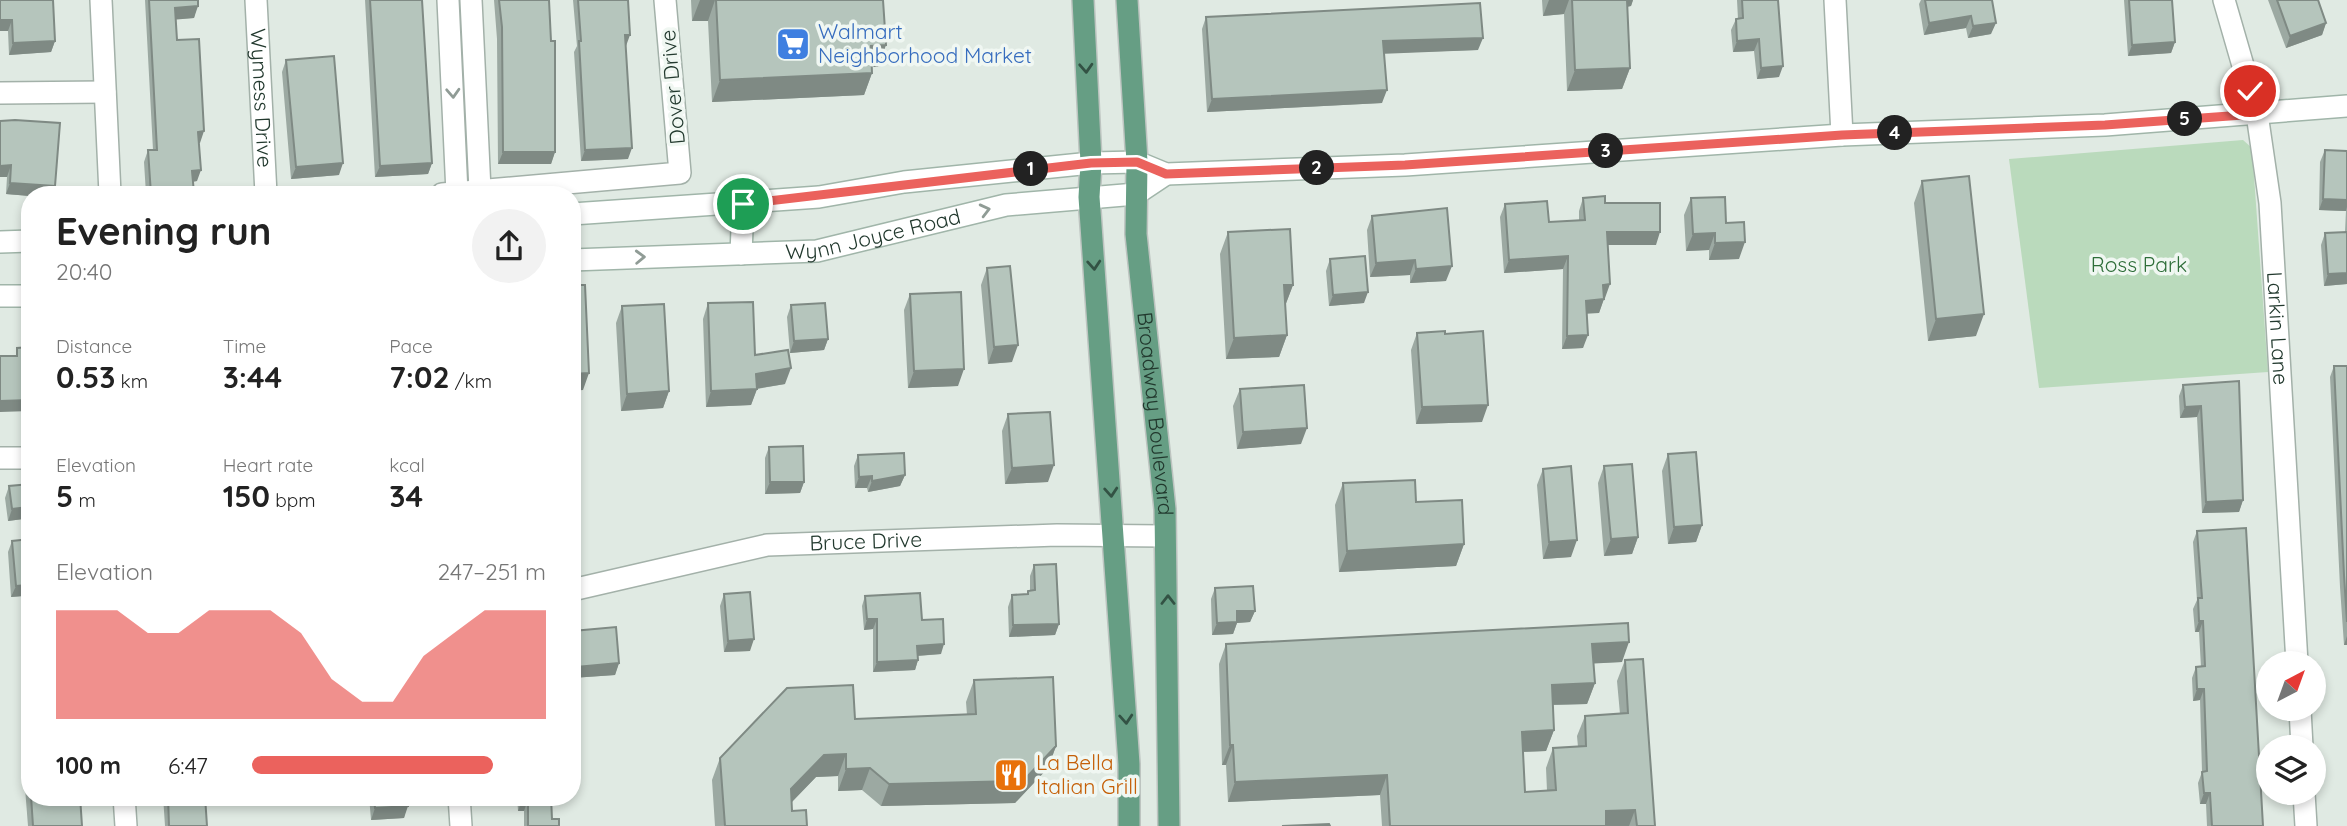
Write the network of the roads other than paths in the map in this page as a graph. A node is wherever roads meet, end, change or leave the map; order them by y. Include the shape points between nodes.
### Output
1 (101, 0) edge
2 (256, 0) edge
3 (448, 0) edge
4 (471, 0) edge
5 (665, 0) edge
6 (1083, 0) edge
7 (1127, 0) edge
8 (1835, 0) edge
9 (2224, 0) edge
10 (474, 60) junction
11 (451, 61) junction
12 (105, 92) junction
13 (0, 93) edge
14 (2347, 106) edge
15 (2257, 114) junction
16 (1842, 135) junction
17 (1137, 162) junction
18 (1091, 163) junction
19 (1166, 174) junction
20 (110, 186) edge
21 (266, 186) edge
22 (450, 186) edge
23 (480, 186) edge
24 (527, 186) edge
25 (1136, 194) junction
26 (1089, 197) junction
27 (743, 204) junction
28 (581, 213) edge
29 (0, 242) edge
30 (21, 242) edge
31 (741, 254) junction
32 (581, 261) edge
33 (0, 296) edge
34 (21, 296) edge
35 (0, 458) edge
36 (21, 458) edge
37 (1114, 534) junction
38 (1164, 536) junction
39 (581, 588) edge
40 (2296, 651) edge
41 (2305, 805) edge
42 (125, 806) edge
43 (460, 806) edge
44 (126, 826) edge
45 (461, 826) edge
46 (1129, 826) edge
47 (1169, 826) edge
48 (2306, 826) edge

1 - 12 street
2 - 21 street, Wymess Drive
3 - 11 street
4 - 10 street
5 - 24 street, Dover Drive via 680,173
6 -> 18 main road
7 - 17 main road, Broadway Boulevard
8 - 16 street
9 - 15 street, Larkin Lane
10 - 11 street
10 - 23 street
11 -> 22 street
12 - 13 street
12 - 20 street
14 - 15 street, Wynn Joyce Road
15 - 16 street, Wynn Joyce Road
15 - 40 street, Larkin Lane via 2270,203
16 - 19 street, Wynn Joyce Road via 1405,165
17 - 18 street, Wynn Joyce Road
17 - 19 street, Wynn Joyce Road
17 - 25 main road, Broadway Boulevard
18 - 26 main road
18 - 27 street, Wynn Joyce Road
19 - 25 street
25 - 26 street, Wynn Joyce Road
25 - 38 main road, Broadway Boulevard via 1136,234 1166,509
31 -> 26 street, Wynn Joyce Road via 817,251 1006,205
26 -> 37 main road
27 - 28 street, Wynn Joyce Road
27 - 31 street
29 - 30 street
32 -> 31 street, Wynn Joyce Road
33 - 34 street
35 - 36 street
37 - 38 street, Bruce Drive
37 - 39 street, Bruce Drive via 767,545
37 -> 46 main road
47 -> 38 main road, Broadway Boulevard
41 - 48 street
42 - 44 street
43 - 45 street

